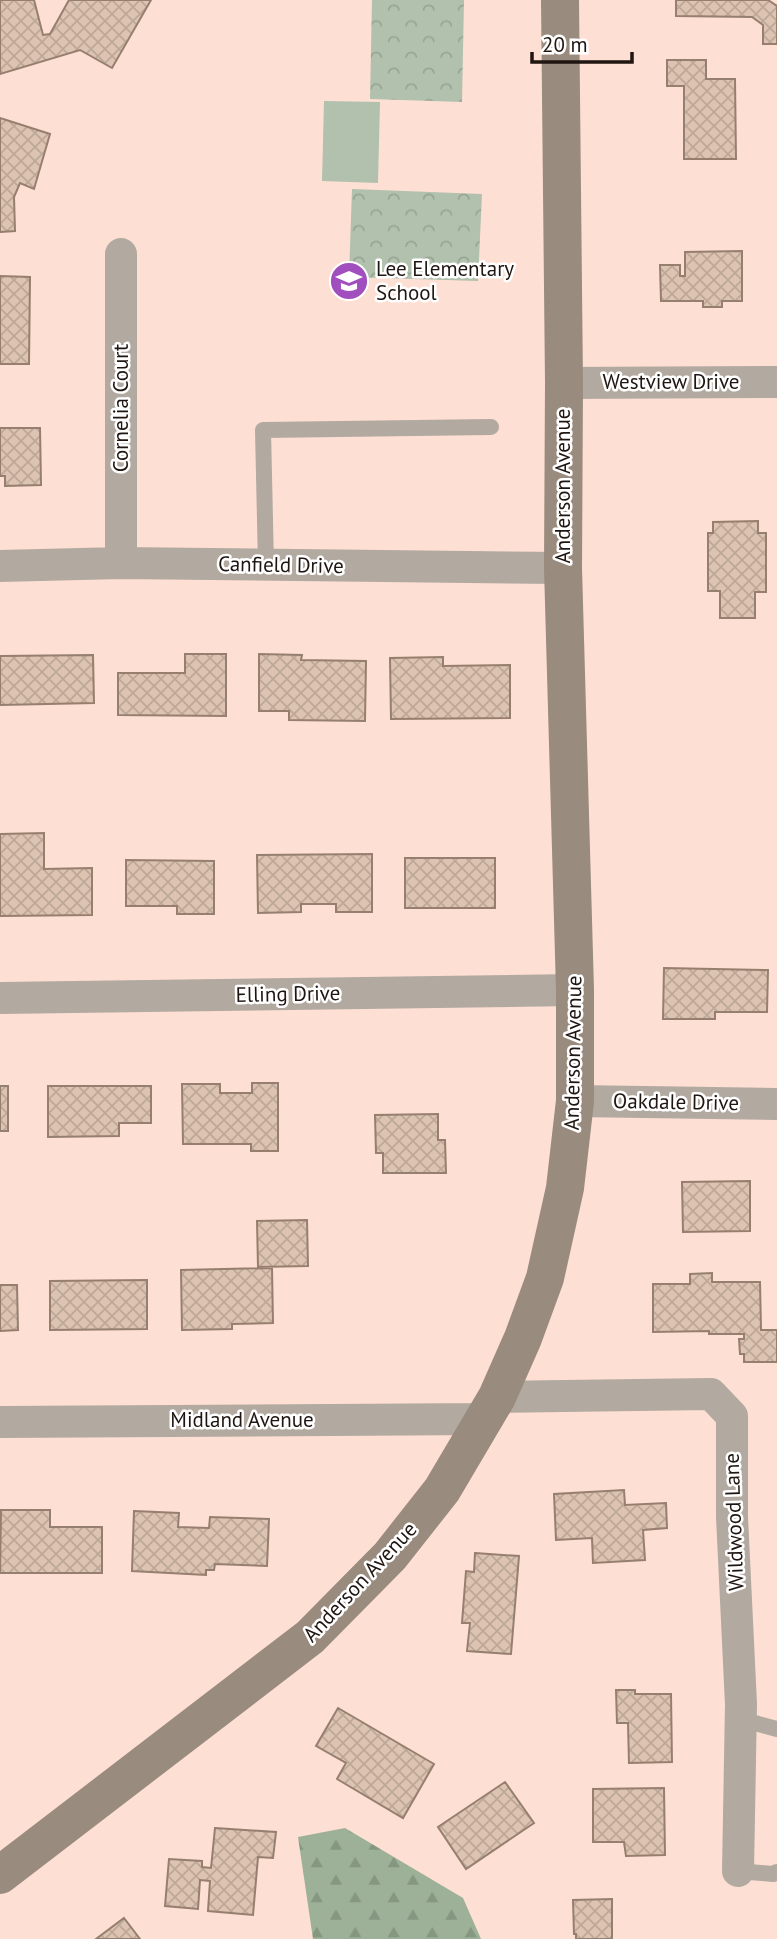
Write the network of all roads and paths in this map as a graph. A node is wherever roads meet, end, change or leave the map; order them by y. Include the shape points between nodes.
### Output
1 (560, 0) edge
2 (121, 254) dead end
3 (777, 382) edge
4 (564, 383) junction
5 (491, 427) dead end
6 (121, 563) junction
7 (266, 565) junction
8 (0, 566) edge
9 (563, 568) junction
10 (575, 990) junction
11 (0, 998) edge
12 (575, 1101) junction
13 (777, 1104) edge
14 (490, 1408) junction
15 (0, 1422) edge
16 (740, 1719) junction
17 (777, 1729) edge
18 (4, 1864) edge
19 (738, 1871) joint
20 (777, 1872) edge

1 - 4 main road, Anderson Avenue
2 - 6 street, Cornelia Court
3 - 4 street, Westview Drive
4 - 9 main road, Anderson Avenue
5 - 7 lane via 263,430
6 - 7 street, Canfield Drive
6 - 8 street, Canfield Drive
7 - 9 street, Canfield Drive
9 - 10 main road, Anderson Avenue
10 - 11 street, Elling Drive
10 - 12 main road, Anderson Avenue
12 - 13 street, Oakdale Drive
12 - 14 main road, Anderson Avenue via 565,1188 545,1278
14 - 15 street, Midland Avenue
14 - 16 street, Wildwood Lane via 711,1394 732,1416
14 - 18 main road, Anderson Avenue via 420,1519 318,1629
16 - 17 lane
16 - 19 street, Wildwood Lane
19 - 20 lane

